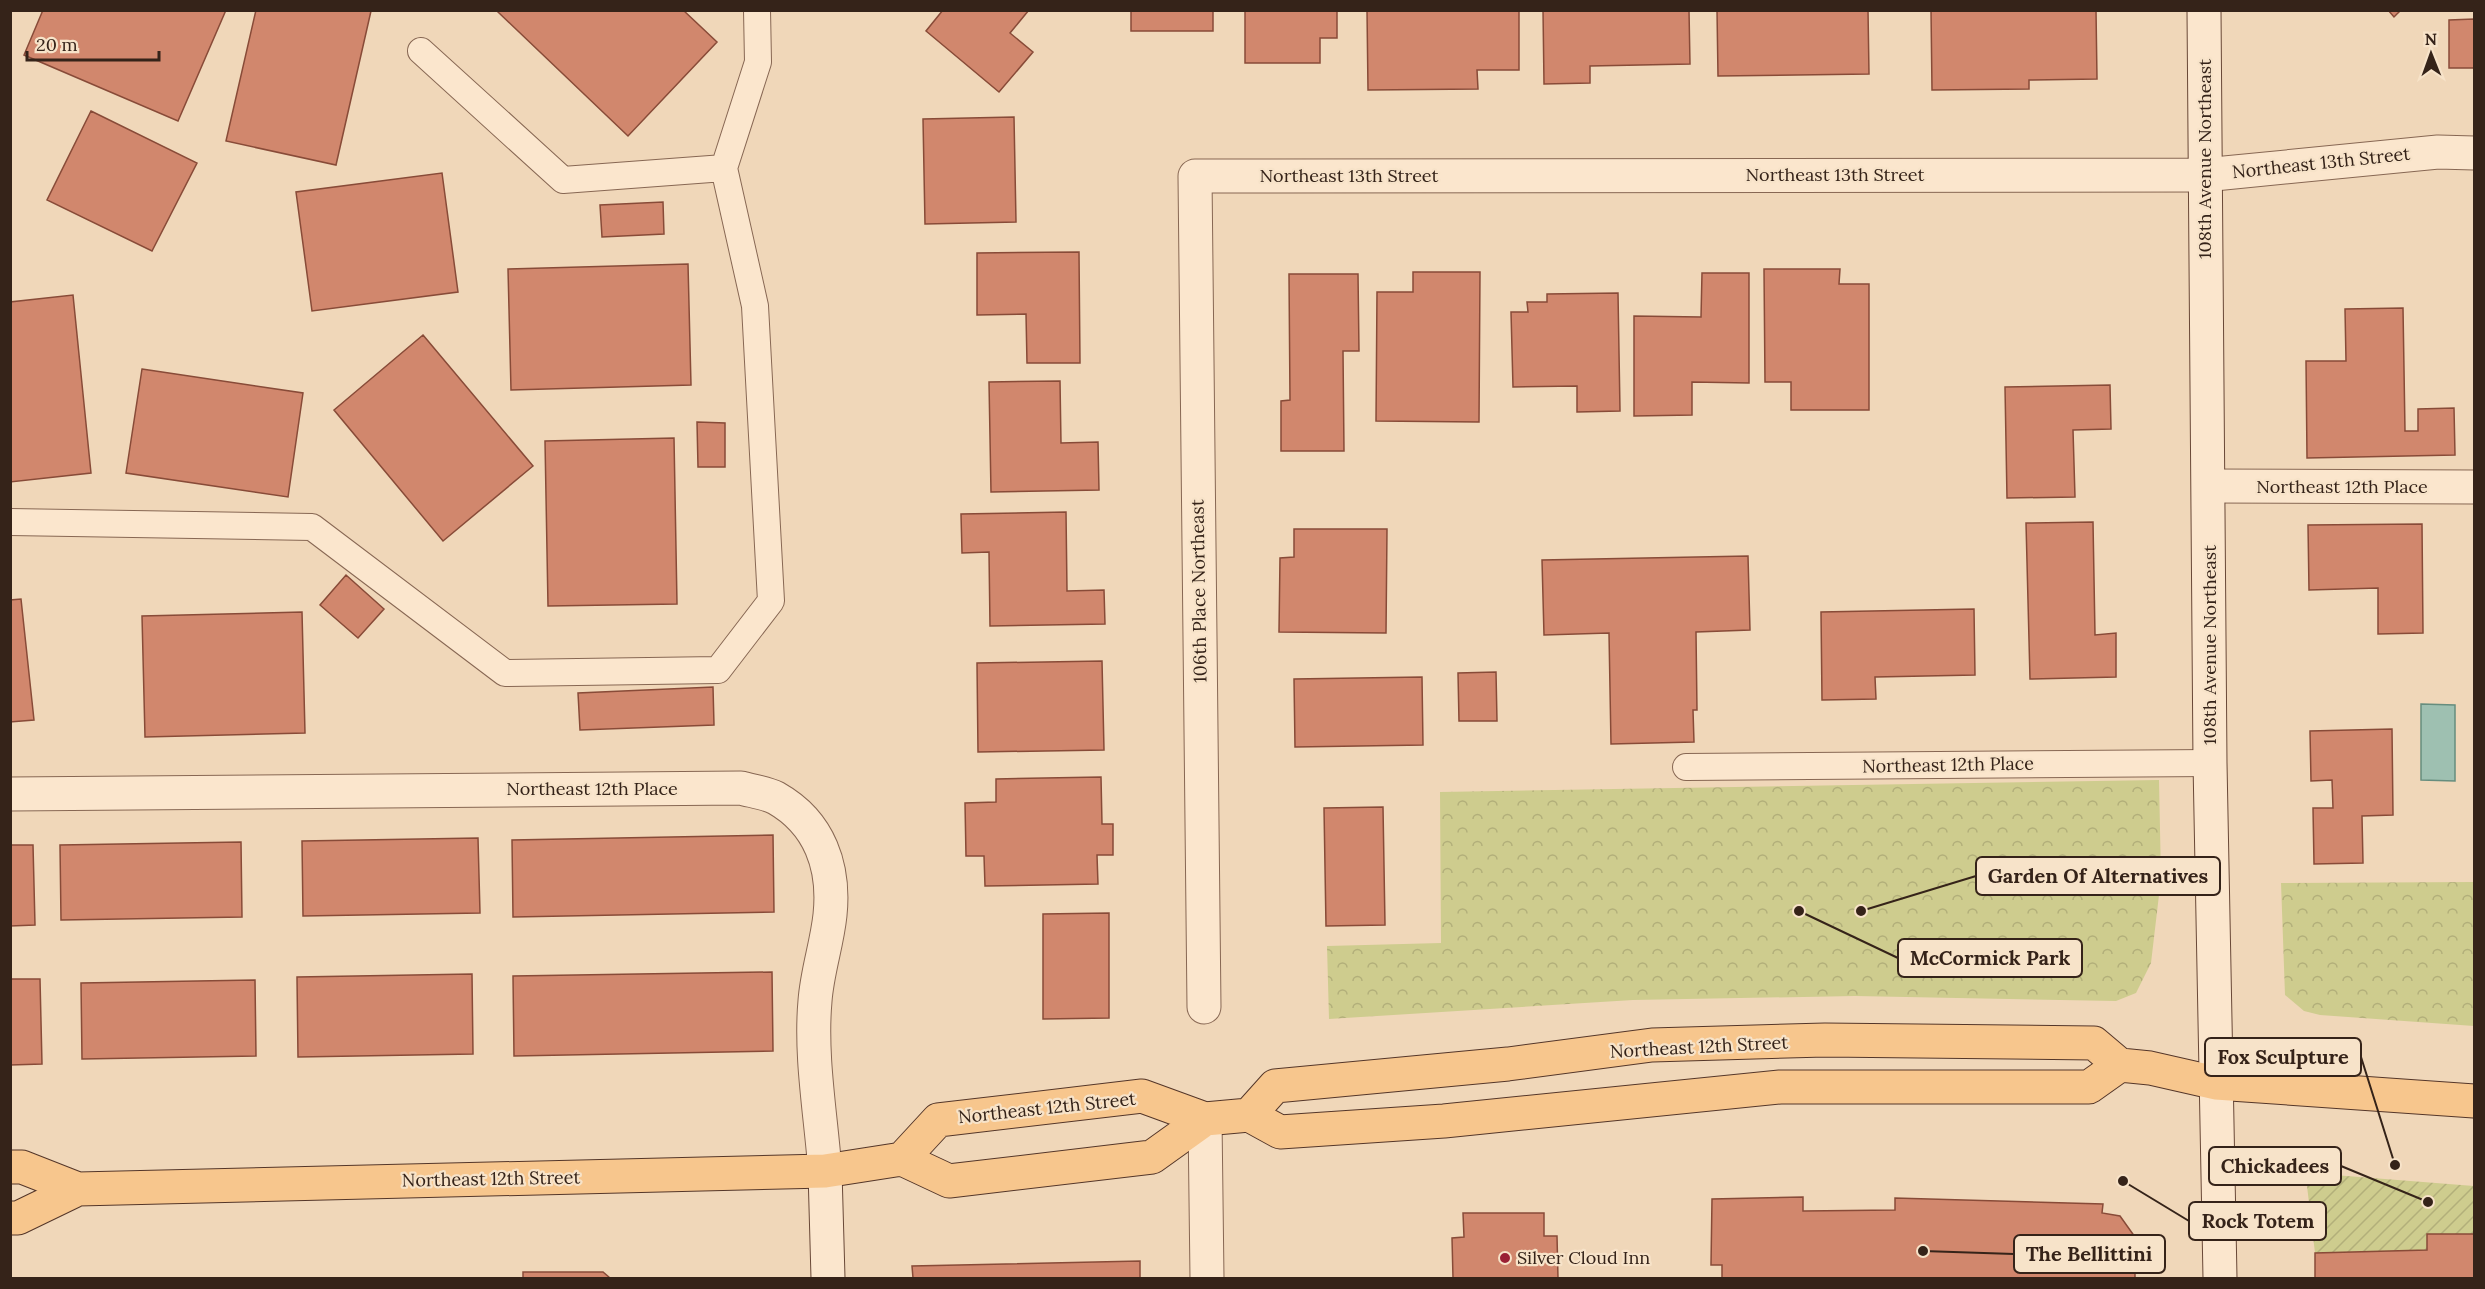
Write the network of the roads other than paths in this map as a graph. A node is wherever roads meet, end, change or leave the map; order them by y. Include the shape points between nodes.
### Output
1 (757, 10) edge
2 (2204, 10) edge
3 (421, 51) dead end
4 (2475, 153) edge
5 (724, 168) junction
6 (2204, 175) junction
7 (1195, 176) joint
8 (2209, 486) junction
9 (2475, 487) edge
10 (10, 522) edge
11 (2210, 762) junction
12 (1686, 767) dead end
13 (10, 794) edge
14 (1204, 1007) dead end
15 (2120, 1065) junction
16 (2216, 1083) junction
17 (2475, 1101) edge
18 (1249, 1115) junction
19 (1204, 1119) junction
20 (902, 1159) junction
21 (10, 1167) edge
22 (825, 1171) junction
23 (78, 1189) junction
24 (10, 1218) edge
25 (828, 1278) edge
26 (1207, 1278) edge
27 (2220, 1278) edge

1 - 5 lane via 758,62
2 - 6 street, 108th Avenue Northeast
3 - 5 lane via 562,180
4 - 6 street, Northeast 13th Street via 2394,156
5 - 10 lane via 755,306 771,601 718,670 505,673 312,527
6 - 7 street, Northeast 13th Street
6 - 8 street, 108th Avenue Northeast
7 - 14 street, 106th Place Northeast
8 - 9 street, Northeast 12th Place
8 - 11 street, 108th Avenue Northeast
11 - 12 lane, Northeast 12th Place
11 - 16 street, 108th Avenue Northeast
13 - 22 street, Northeast 12th Place via 741,788 775,797 801,816 821,843 829,876 830,915 815,1002
15 - 16 main road
15 - 18 main road via 2089,1087 1780,1087 1444,1121 1280,1132
15 - 18 main road, Northeast 12th Street via 2094,1043 1825,1040 1652,1046 1275,1086
16 - 17 main road
16 - 27 street, 108th Avenue Northeast
18 - 19 main road, Northeast 12th Street
19 - 20 main road via 1152,1157 950,1181
19 - 20 main road, Northeast 12th Street via 1142,1096 938,1120
19 - 26 street
20 - 22 main road, Northeast 12th Street
21 - 23 main road, Northeast 12th Street via 22,1167
22 - 23 main road, Northeast 12th Street
22 - 25 street, Northeast 12th Place
23 - 24 main road, Northeast 12th Street via 18,1218

